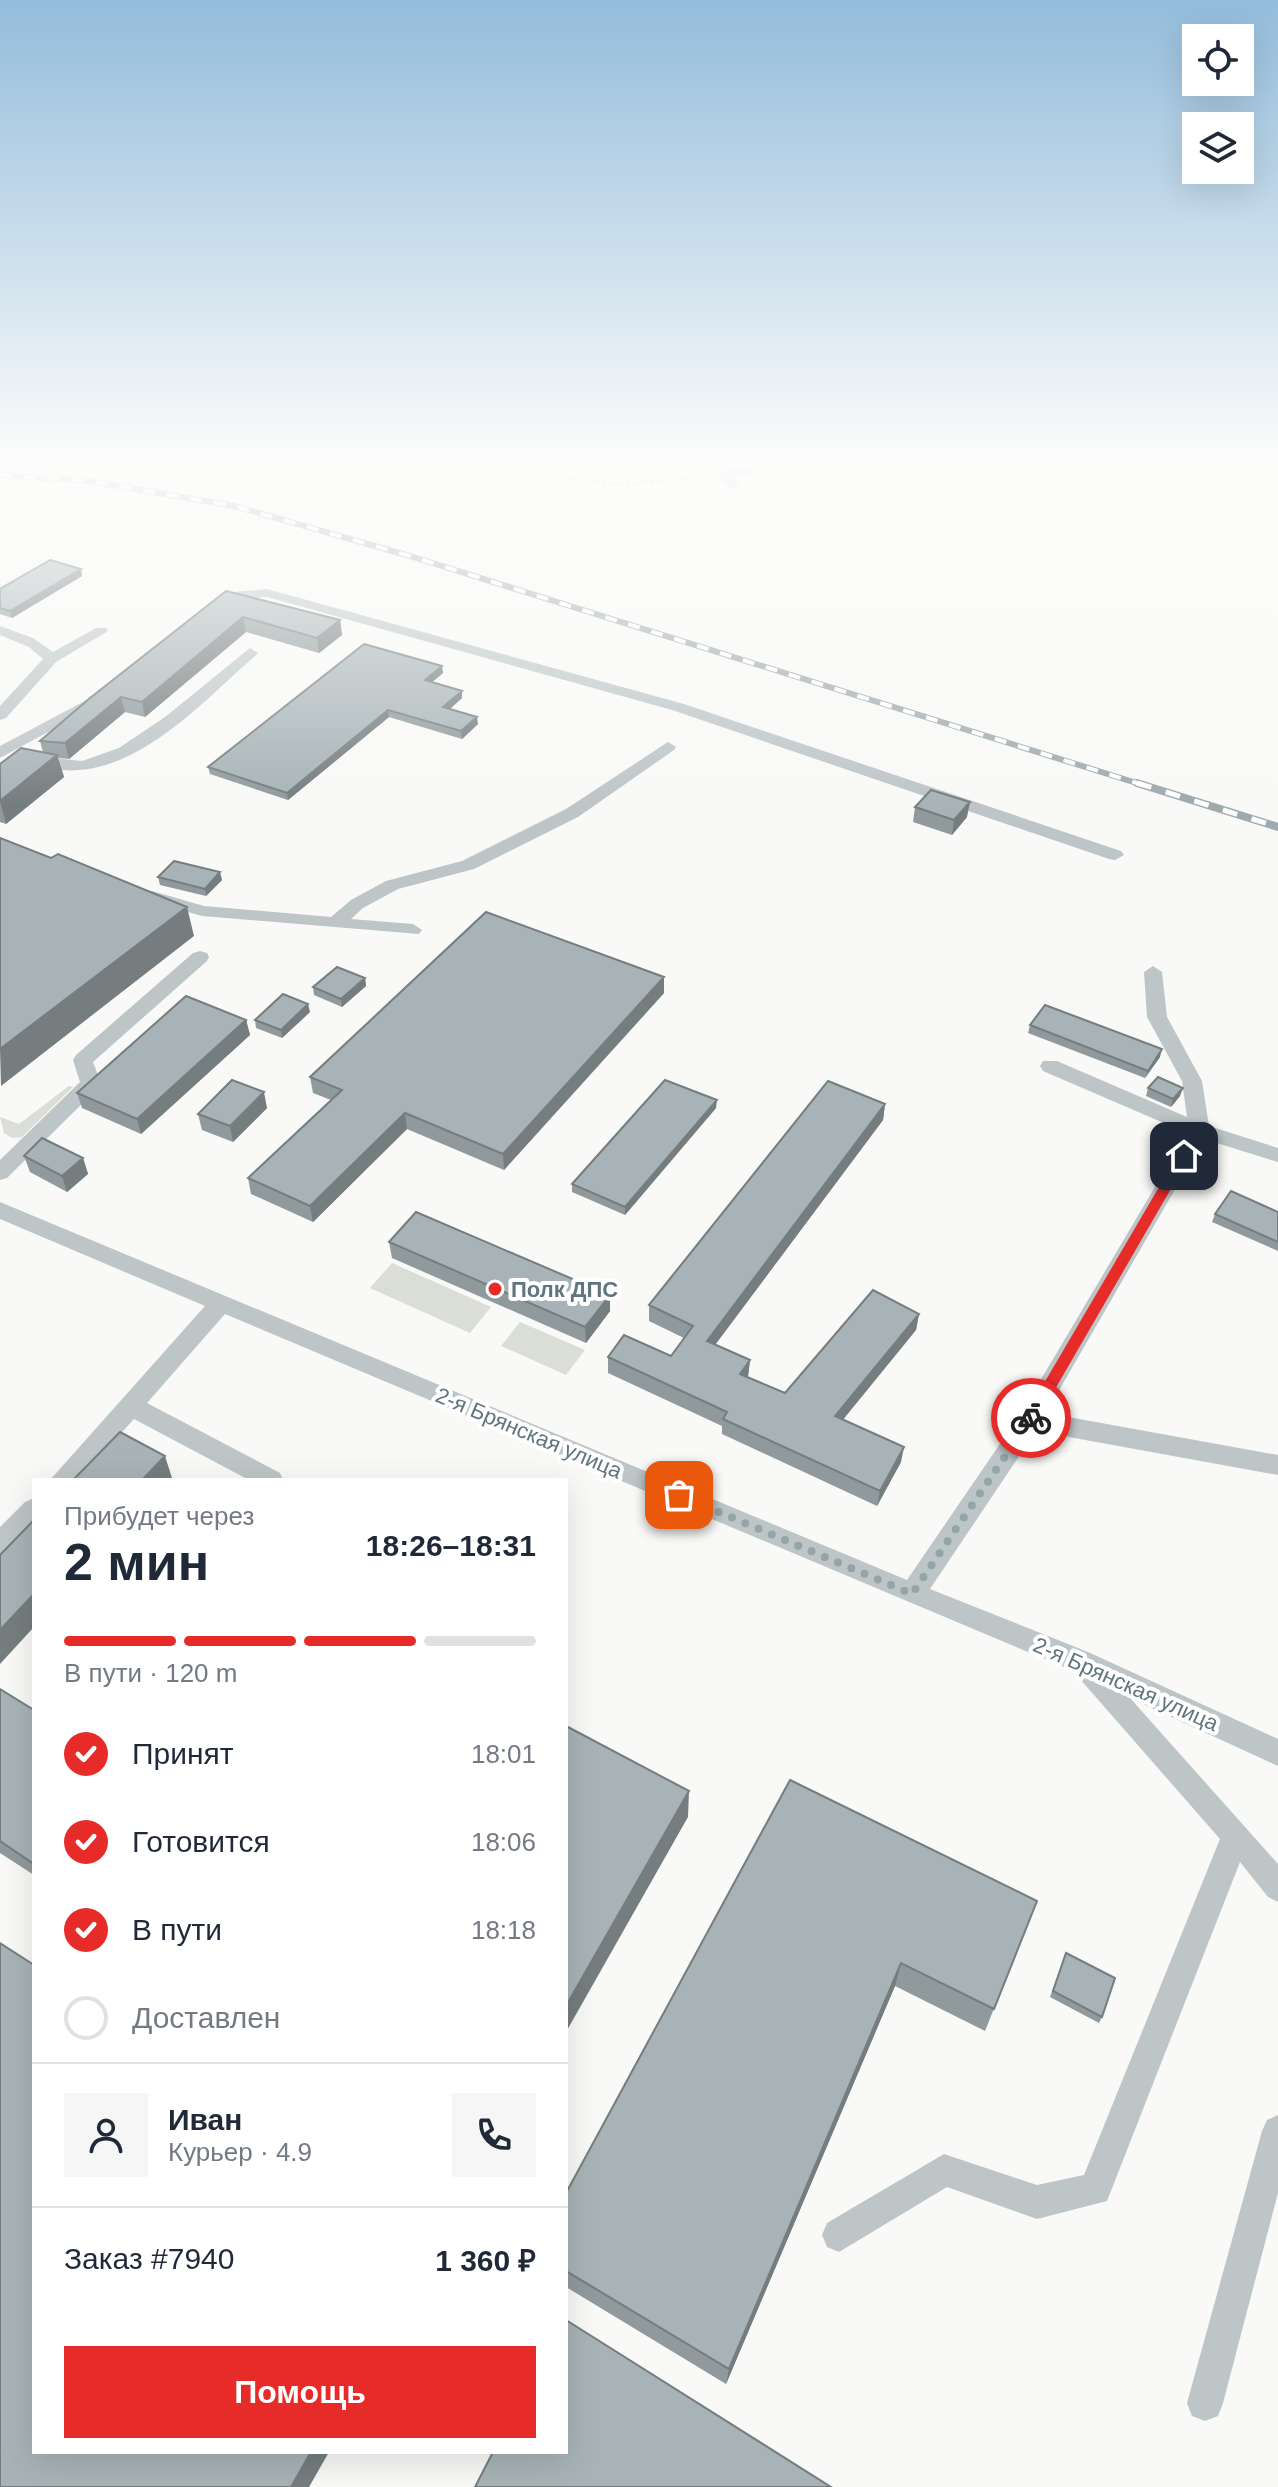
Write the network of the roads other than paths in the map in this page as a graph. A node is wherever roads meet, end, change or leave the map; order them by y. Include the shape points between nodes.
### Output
1 (204, 614) edge
2 (0, 630) edge
3 (101, 631) dead end
4 (250, 653) dead end
5 (51, 659) junction
6 (110, 688) edge
7 (0, 715) edge
8 (668, 747) dead end
9 (0, 755) edge
10 (1115, 855) dead end
11 (130, 889) edge
12 (335, 923) junction
13 (413, 930) dead end
14 (200, 957) dead end
15 (1153, 972) dead end
16 (1050, 1066) dead end
17 (1199, 1130) junction
18 (1278, 1155) edge
19 (0, 1172) edge
20 (0, 1210) edge
21 (220, 1304) junction
22 (131, 1406) junction
23 (1030, 1420) junction
24 (1278, 1465) edge
25 (64, 1478) edge
26 (267, 1478) edge
27 (32, 1511) edge
28 (0, 1544) edge
29 (912, 1594) junction
30 (1078, 1661) junction
31 (1278, 1753) edge
32 (1236, 1835) junction
33 (1278, 1887) edge
34 (1278, 2131) edge
35 (839, 2235) dead end
36 (1205, 2403) dead end

1 - 10 street via 227,596 267,593 678,707
2 - 5 street via 27,639
3 - 5 street
4 - 9 street via 151,735 102,762 81,767
5 - 7 street
6 - 9 street via 87,707
8 - 12 street via 572,813 468,865 392,885
11 - 12 street via 202,911
12 - 13 street
14 - 19 street via 83,1060 91,1083
15 - 17 street via 1157,1017 1192,1081
16 - 17 street
17 - 18 street
17 - 23 street
20 - 21 street, 2-я Брянская улица
21 - 22 street
21 - 29 street, 2-я Брянская улица
22 - 25 street
22 - 26 street
23 - 24 street
23 - 29 street
27 - 28 street
29 - 30 street, 2-я Брянская улица
30 - 31 street, 2-я Брянская улица
30 - 32 street
32 - 33 street
32 - 35 street via 1095,2189 1037,2202 944,2170
34 - 36 street

